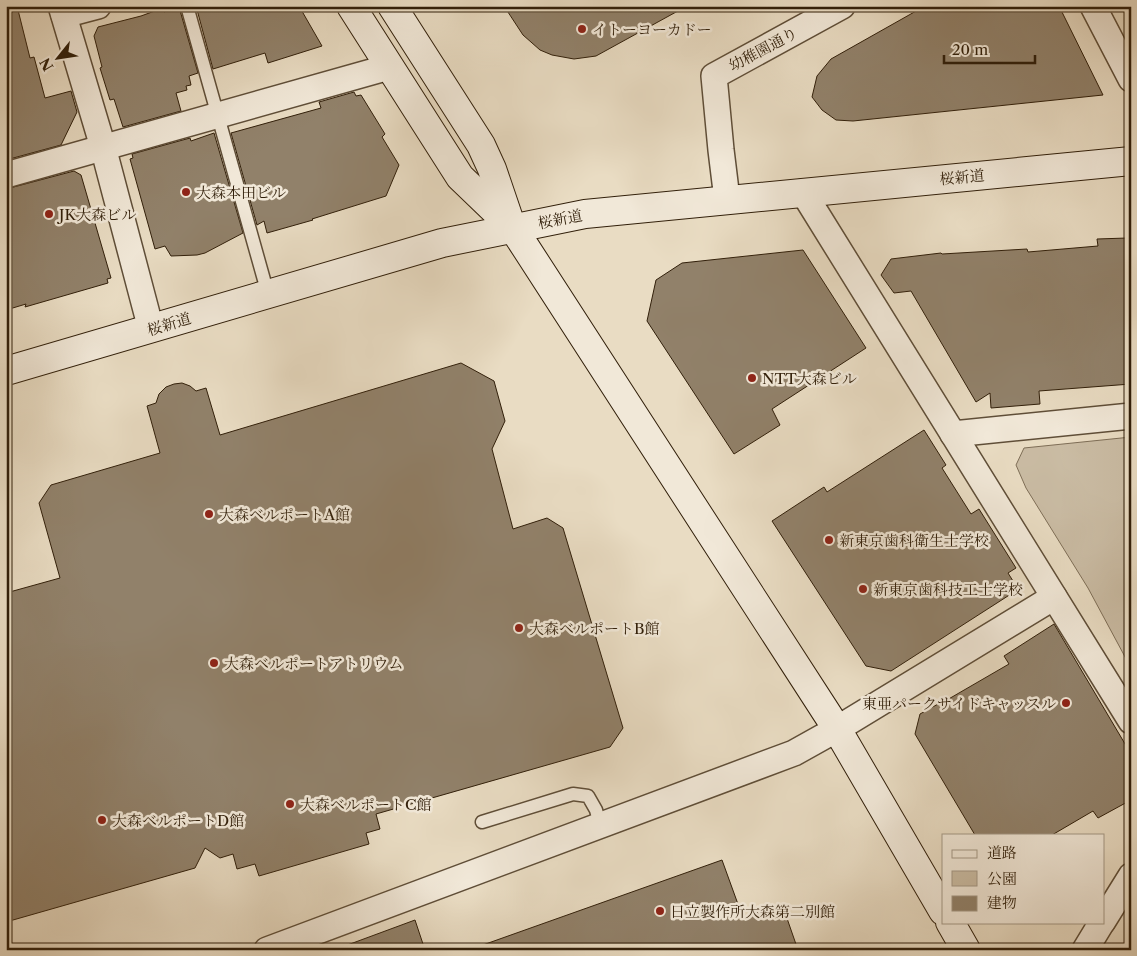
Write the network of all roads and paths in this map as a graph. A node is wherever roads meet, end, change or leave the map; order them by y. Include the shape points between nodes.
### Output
1 (98, 6) edge
2 (187, 6) edge
3 (351, 6) edge
4 (392, 6) edge
5 (1093, 6) edge
6 (837, 9) edge
7 (63, 11) edge
8 (389, 67) junction
9 (1131, 79) edge
10 (218, 115) junction
11 (103, 147) junction
12 (1131, 161) edge
13 (6, 175) edge
14 (803, 192) junction
15 (727, 199) junction
16 (512, 228) junction
17 (268, 294) junction
18 (151, 329) junction
19 (6, 371) edge
20 (1131, 416) edge
21 (953, 434) junction
22 (1054, 598) junction
23 (1131, 721) edge
24 (838, 729) junction
25 (482, 822) dead end
26 (600, 825) junction
27 (1131, 876) edge
28 (942, 909) edge
29 (1104, 920) edge
30 (951, 924) edge
31 (1102, 924) edge
32 (267, 950) edge
33 (966, 950) edge
34 (1085, 950) edge

1 - 7 street
2 - 10 lane
3 - 8 street
4 - 16 street via 480,145 492,169
5 - 9 street
6 - 15 street, 幼稚園通り via 714,76
7 - 11 street
8 - 10 street
8 - 16 street via 460,177
10 - 11 street
10 - 17 lane
11 - 13 street
11 - 18 street
12 - 14 street, 桜新道
14 - 15 street, 桜新道
14 - 21 street
15 - 16 street, 桜新道 via 585,214
16 - 17 street, 桜新道 via 442,243
16 - 24 street
17 - 18 street, 桜新道
18 - 19 street, 桜新道
20 - 21 street
21 - 22 street
22 - 23 street
22 - 24 street
24 - 26 street via 794,753
24 - 28 street
25 - 26 lane via 573,794 588,796
26 - 32 street
27 - 29 street
30 - 33 street
31 - 34 street

